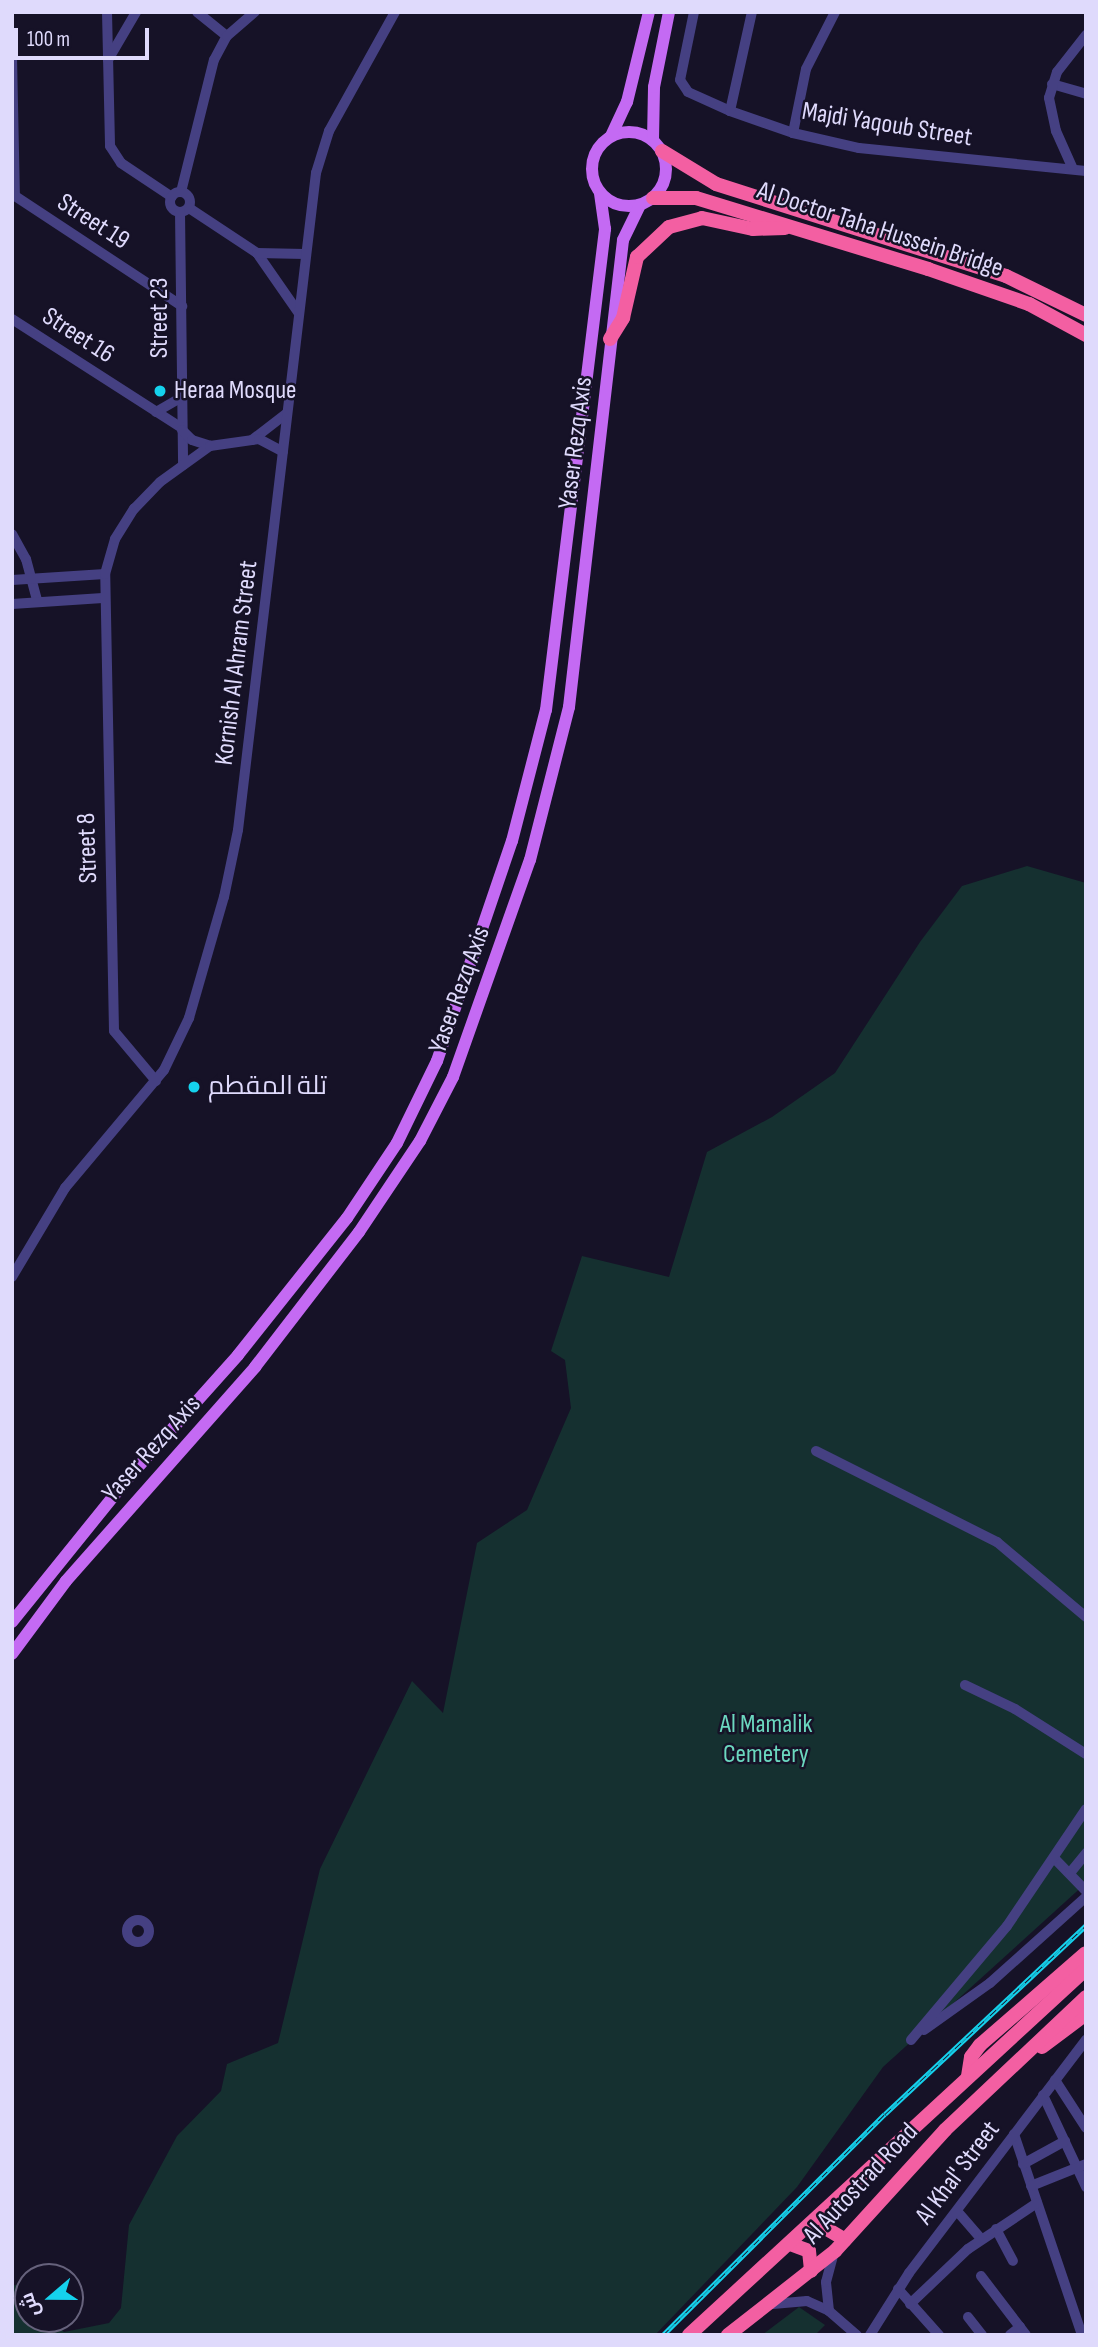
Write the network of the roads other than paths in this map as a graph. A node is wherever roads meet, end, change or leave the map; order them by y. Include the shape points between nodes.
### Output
1 (107, 12) edge
2 (136, 12) edge
3 (197, 12) edge
4 (255, 12) edge
5 (395, 12) edge
6 (649, 12) edge
7 (669, 12) edge
8 (694, 12) edge
9 (752, 12) edge
10 (835, 12) edge
11 (1086, 35) edge
12 (227, 36) junction
13 (12, 57) edge
14 (105, 71) junction
15 (1052, 84) junction
16 (1086, 94) edge
17 (730, 111) junction
18 (793, 133) junction
19 (611, 136) junction
20 (657, 146) junction
21 (1073, 169) junction
22 (1086, 171) edge
23 (600, 193) junction
24 (14, 195) edge
25 (176, 195) junction
26 (647, 201) junction
27 (184, 210) junction
28 (792, 226) junction
29 (257, 253) junction
30 (305, 254) junction
31 (182, 306) junction
32 (299, 312) junction
33 (1086, 315) edge
34 (14, 323) edge
35 (1086, 335) edge
36 (610, 339) junction
37 (182, 397) junction
38 (156, 412) junction
39 (287, 413) junction
40 (182, 429) junction
41 (252, 440) junction
42 (210, 446) junction
43 (283, 452) junction
44 (183, 465) junction
45 (12, 534) edge
46 (104, 574) junction
47 (32, 577) junction
48 (12, 580) edge
49 (103, 598) junction
50 (37, 600) junction
51 (12, 604) edge
52 (156, 1081) junction
53 (12, 1277) edge
54 (816, 1451) dead end
55 (1086, 1617) edge
56 (12, 1622) edge
57 (12, 1654) edge
58 (965, 1685) dead end
59 (1086, 1754) edge
60 (1086, 1809) edge
61 (1086, 1853) edge
62 (1054, 1858) junction
63 (1070, 1873) junction
64 (1086, 1891) edge
65 (1086, 1897) edge
66 (1086, 1953) edge
67 (1086, 1969) edge
68 (1086, 1997) edge
69 (1086, 2014) edge
70 (1084, 2046) edge
71 (1022, 2058) junction
72 (968, 2077) junction
73 (1055, 2080) junction
74 (1043, 2095) junction
75 (1086, 2127) edge
76 (1014, 2134) junction
77 (1065, 2141) junction
78 (1023, 2164) junction
79 (1081, 2167) edge
80 (1031, 2186) junction
81 (1086, 2187) edge
82 (1037, 2203) junction
83 (824, 2211) junction
84 (957, 2211) junction
85 (996, 2230) junction
86 (981, 2239) junction
87 (790, 2244) junction
88 (840, 2245) junction
89 (1013, 2261) dead end
90 (811, 2271) junction
91 (981, 2276) dead end
92 (898, 2289) junction
93 (772, 2304) junction
94 (910, 2304) junction
95 (829, 2311) junction
96 (968, 2317) dead end
97 (1023, 2331) edge
98 (689, 2335) edge
99 (728, 2335) edge
100 (857, 2335) edge
101 (870, 2335) edge
102 (939, 2335) edge
103 (982, 2335) edge
104 (1010, 2335) edge
105 (1082, 2335) edge

1 - 14 street
2 - 14 street via 113,48
3 - 12 street
4 - 12 street
5 - 30 street, Kornish Al Ahram Street via 324,145
6 - 19 main road via 627,102
7 - 20 main road via 654,87
8 - 17 street, Majdi Yaqoub Street via 680,80 688,92
9 - 17 street
10 - 18 street via 806,69
11 - 15 street
12 - 25 street via 214,60
13 - 24 street, Street 19
14 - 25 street via 107,134 113,152
15 - 16 street
15 - 21 street via 1050,111
17 - 18 street, Majdi Yaqoub Street
18 - 21 street, Majdi Yaqoub Street via 881,151
19 - 20 main road via 633,131
19 - 23 main road via 600,145 592,165
20 - 26 main road via 666,173
20 - 33 highway, Al Doctor Taha Hussein Bridge via 716,184 1006,276
21 - 22 street, Majdi Yaqoub Street
23 - 26 main road via 618,205
23 - 56 main road, Yaser Rezq Axis via 605,229 546,710 512,841 441,1052 397,1143 359,1202 238,1355 130,1476
24 - 31 street, Street 19
25 - 27 street via 188,197
25 - 27 street via 172,208
26 - 28 highway, Al Doctor Taha Hussein Bridge via 696,198
26 - 36 main road, Yaser Rezq Axis via 625,230
27 - 29 street
27 - 31 street, Street 23
28 - 35 highway, Al Doctor Taha Hussein Bridge via 999,292
28 - 36 highway via 753,229 702,218 669,227 637,257 624,318
29 - 30 street
29 - 32 street
30 - 32 street, Kornish Al Ahram Street
31 - 37 street, Street 23
32 - 39 street, Kornish Al Ahram Street
34 - 38 street, Street 16
36 - 57 main road, Yaser Rezq Axis via 569,707 530,860 453,1077 407,1162 359,1232 255,1367 122,1515
37 - 38 street
37 - 40 street, Street 23
38 - 40 street, Street 16
39 - 41 street
39 - 43 street, Kornish Al Ahram Street
40 - 42 street, Street 16 via 192,440
40 - 44 street, Street 23
41 - 42 street
41 - 43 street via 266,440
42 - 44 street, Street 8
43 - 52 street, Kornish Al Ahram Street via 234,853 184,1032
44 - 46 street, Street 8 via 146,495 123,522
45 - 47 street
46 - 47 street
46 - 49 street, Street 8
47 - 48 street
47 - 50 street
49 - 50 street
49 - 52 street, Street 8 via 114,1031
50 - 51 street
52 - 53 street, Kornish Al Ahram Street via 65,1188
54 - 55 street via 997,1542
58 - 59 street via 1015,1709
60 - 62 street
61 - 63 street
62 - 63 street
62 - 65 street via 1007,1926 911,2040 990,1983
63 - 64 street
66 - 72 highway via 979,2045 971,2057
67 - 72 highway, Al Autostrad Road
68 - 71 highway
69 - 71 highway
70 - 73 street, Al Khal' Street
71 - 88 highway, Al Autostrad Road via 945,2130
72 - 83 highway, Al Autostrad Road
73 - 74 street, Al Khal' Street
73 - 75 street
74 - 76 street, Al Khal' Street
74 - 77 street
76 - 78 street
76 - 84 street, Al Khal' Street
77 - 78 street
77 - 79 street
78 - 80 street
79 - 80 street
79 - 81 street
80 - 82 street
82 - 85 street
82 - 105 street
83 - 87 highway, Al Autostrad Road
83 - 88 highway via 827,2230
84 - 86 street
84 - 92 street, Al Khal' Street
85 - 86 street
85 - 89 street
86 - 94 street
87 - 90 highway via 809,2251
87 - 98 highway, Al Autostrad Road
88 - 90 highway, Al Autostrad Road
88 - 95 street via 826,2282
90 - 93 highway, Al Autostrad Road
91 - 97 street
92 - 94 street
92 - 101 street, Al Khal' Street
93 - 95 street via 796,2300
93 - 99 highway, Al Autostrad Road
94 - 102 street
95 - 100 street
96 - 103 street
97 - 104 street

